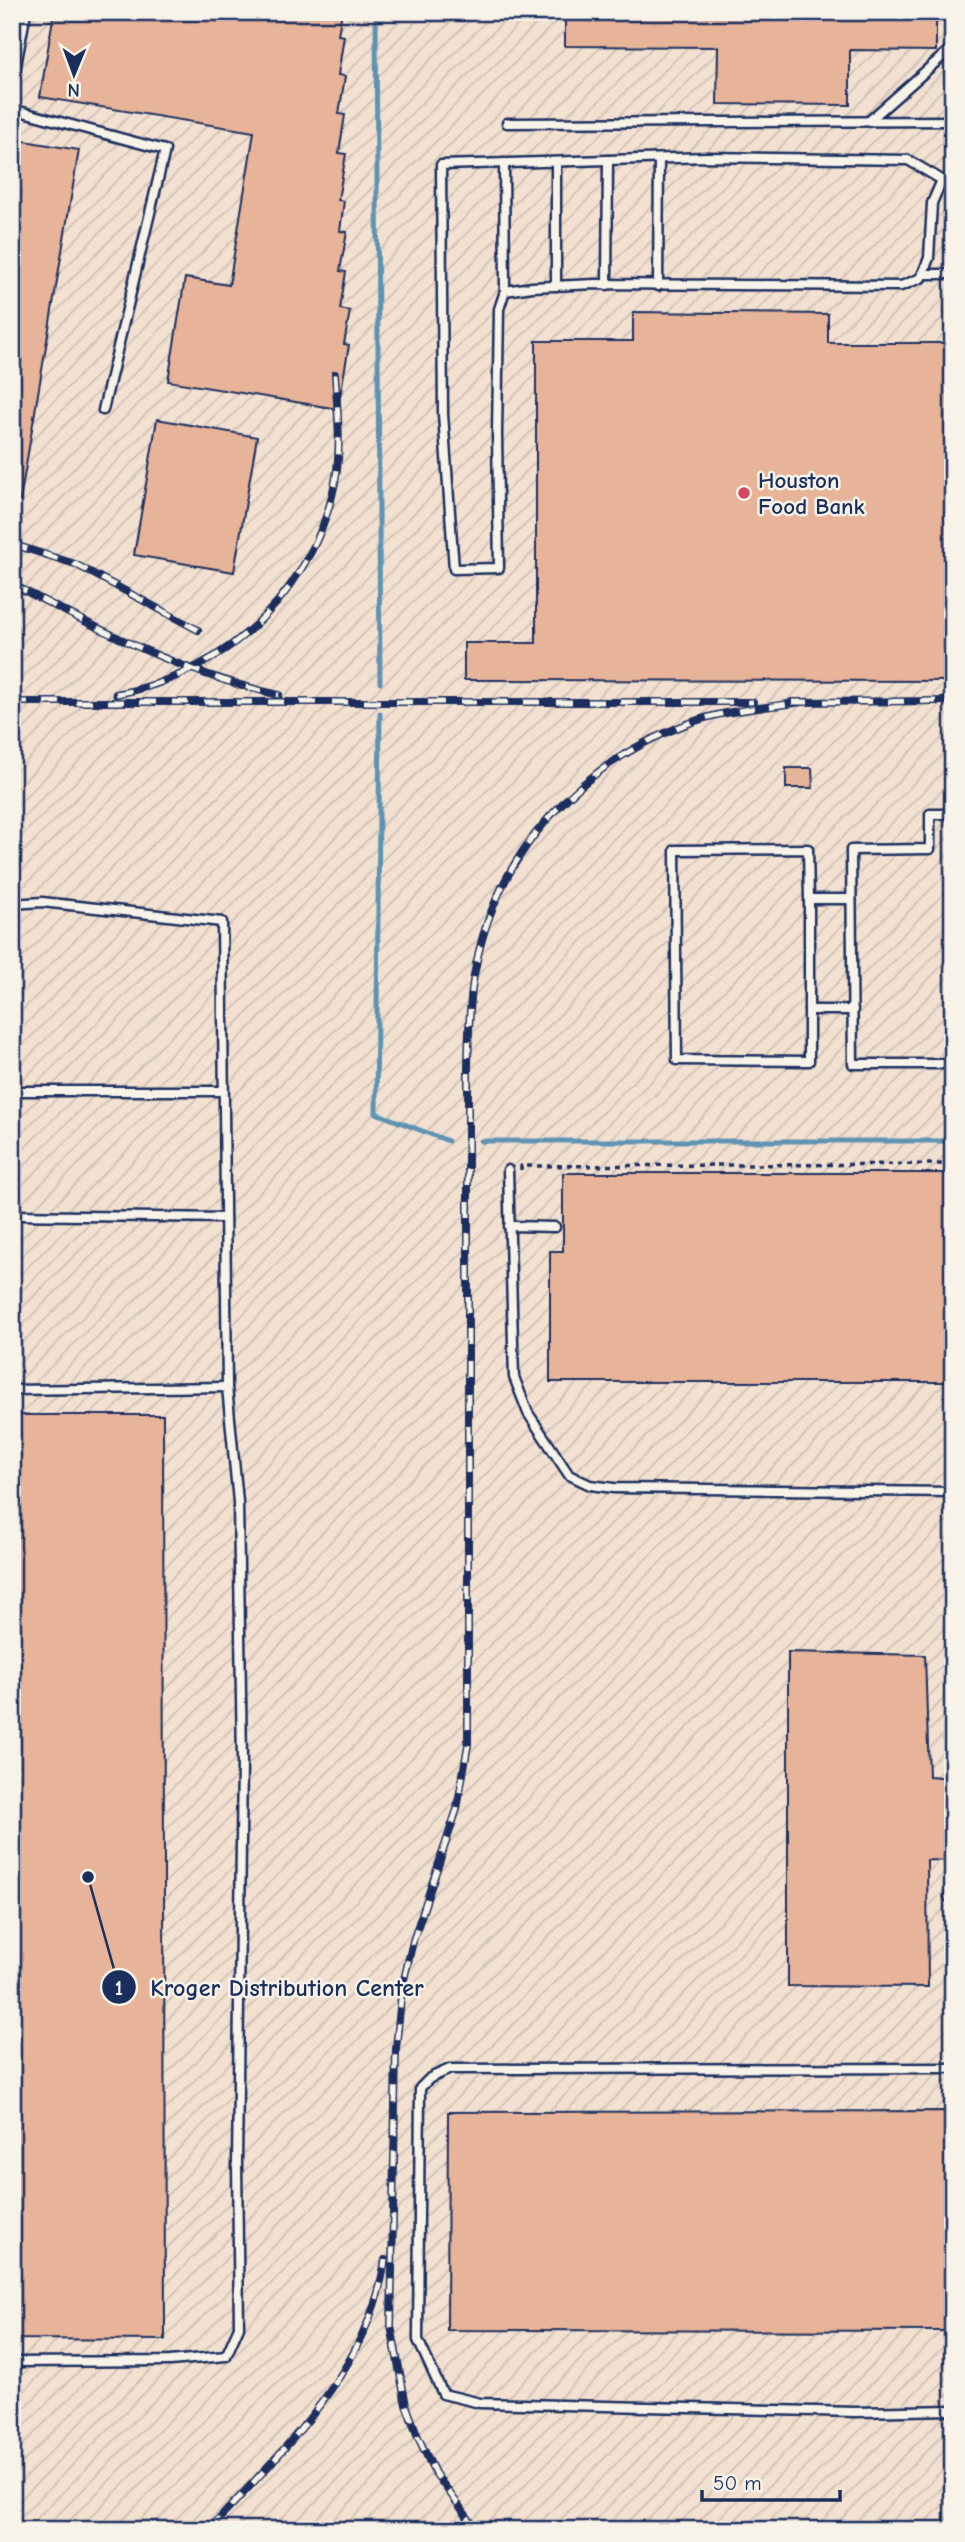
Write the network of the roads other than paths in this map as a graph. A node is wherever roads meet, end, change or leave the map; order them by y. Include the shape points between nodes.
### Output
1 (26, 12) edge
2 (953, 47) edge
3 (12, 87) edge
4 (12, 109) edge
5 (869, 121) junction
6 (953, 121) edge
7 (507, 123) dead end
8 (659, 159) junction
9 (608, 160) junction
10 (556, 162) junction
11 (504, 163) junction
12 (942, 180) junction
13 (953, 180) edge
14 (922, 274) junction
15 (953, 274) edge
16 (607, 285) junction
17 (556, 286) junction
18 (658, 286) junction
19 (505, 291) junction
20 (103, 411) dead end
21 (953, 814) edge
22 (808, 899) junction
23 (851, 899) junction
24 (12, 904) edge
25 (809, 1010) junction
26 (852, 1010) junction
27 (953, 1064) edge
28 (12, 1091) edge
29 (223, 1091) junction
30 (508, 1170) road end
31 (12, 1215) edge
32 (225, 1218) junction
33 (509, 1226) junction
34 (555, 1227) dead end
35 (227, 1387) junction
36 (12, 1390) edge
37 (953, 1492) edge
38 (953, 2068) edge
39 (12, 2362) edge
40 (953, 2410) edge

1 - 3 lane
2 - 5 lane
4 - 20 lane via 164,150
5 - 6 lane
5 - 7 lane
8 - 9 lane
8 - 12 lane via 908,160
8 - 18 lane
9 - 10 lane
9 - 16 lane
10 - 11 lane
10 - 17 lane
11 - 19 lane
11 - 19 lane via 441,165 443,414 454,569 499,568 499,309
12 - 13 lane
12 - 14 lane via 932,204 929,258
14 - 15 lane
14 - 18 lane via 901,286
16 - 17 lane
16 - 18 lane
17 - 19 lane
21 - 23 lane via 930,814 930,849 851,850
22 - 23 lane
22 - 25 lane
22 - 25 lane via 808,849 675,850 677,1060 809,1061
23 - 26 lane
24 - 29 lane via 42,902 222,922
25 - 26 lane
26 - 27 lane via 853,1064
28 - 29 lane
29 - 32 lane
30 - 33 lane
31 - 32 lane
32 - 35 lane
33 - 34 lane
33 - 37 lane via 514,1377 528,1413 569,1475 590,1485 614,1488
35 - 36 lane
35 - 39 lane via 237,1502 242,1761 239,2327 226,2356
38 - 40 lane via 450,2069 440,2073 420,2088 418,2300 418,2340 443,2394 480,2403

